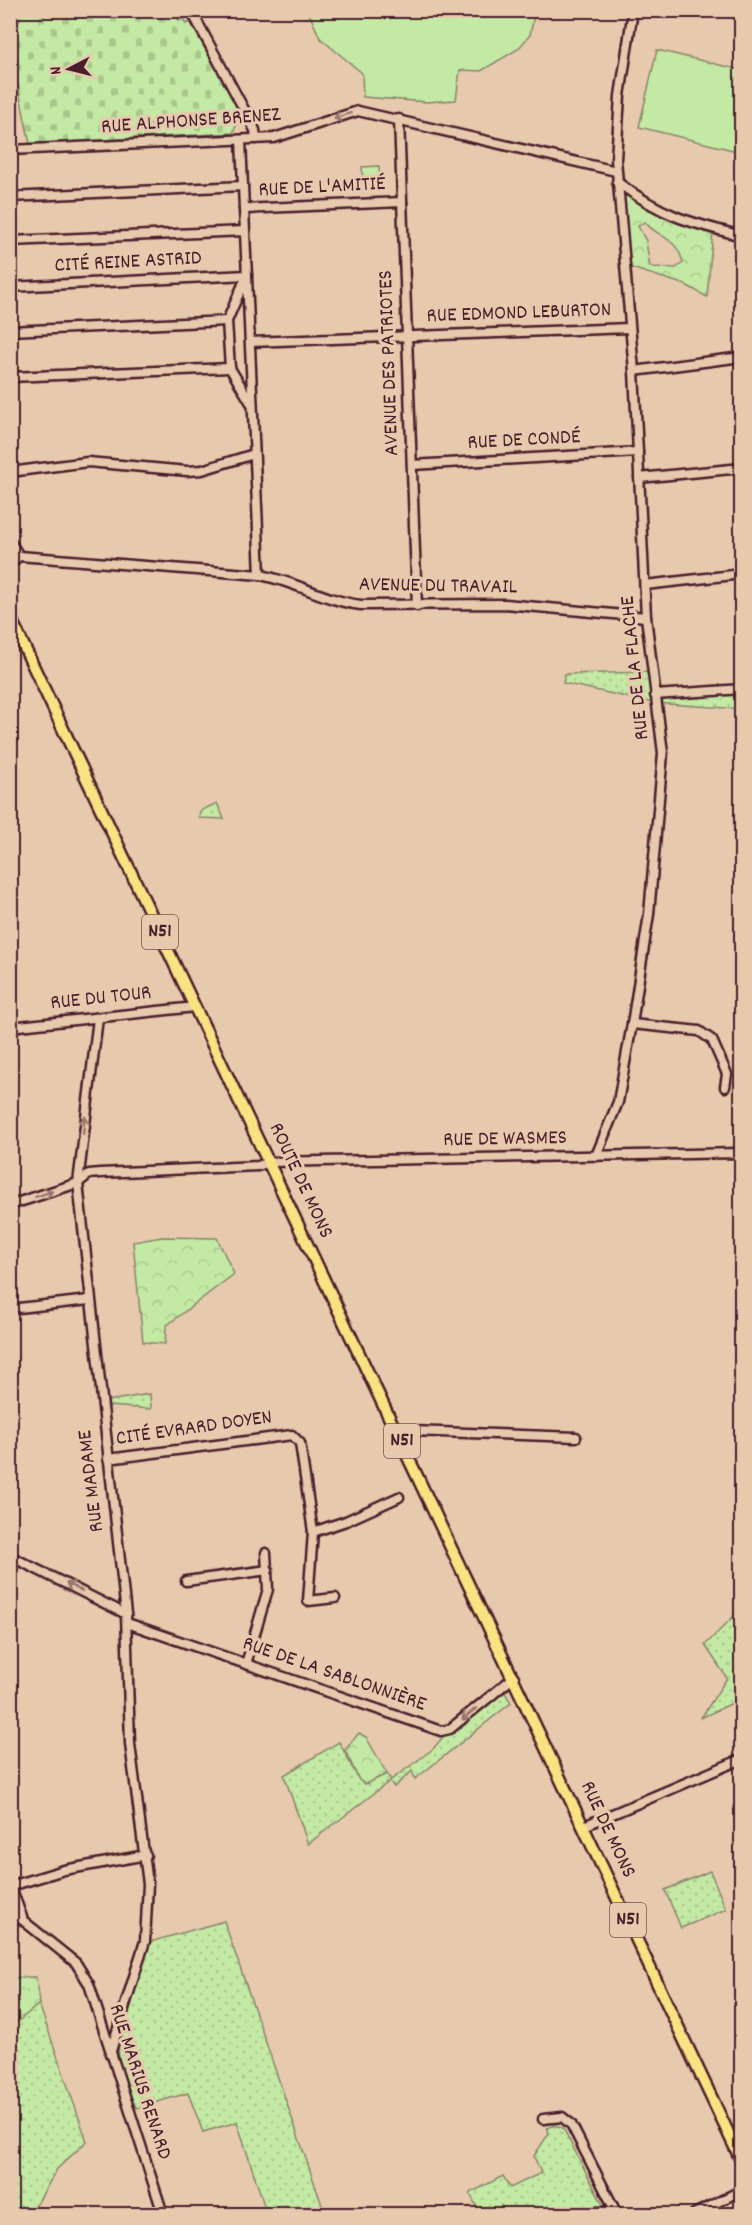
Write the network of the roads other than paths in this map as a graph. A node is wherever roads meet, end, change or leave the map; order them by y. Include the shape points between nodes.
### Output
1 (191, 10) edge
2 (633, 10) edge
3 (399, 119) junction
4 (256, 139) junction
5 (241, 140) junction
6 (10, 150) edge
7 (616, 171) junction
8 (617, 182) junction
9 (243, 186) junction
10 (10, 197) edge
11 (402, 202) junction
12 (244, 209) junction
13 (245, 231) junction
14 (741, 236) edge
15 (10, 241) edge
16 (247, 275) junction
17 (10, 287) edge
18 (227, 321) junction
19 (630, 328) junction
20 (10, 331) edge
21 (408, 336) junction
22 (250, 342) junction
23 (741, 357) edge
24 (230, 368) junction
25 (634, 371) junction
26 (10, 377) edge
27 (252, 406) junction
28 (638, 452) junction
29 (254, 454) junction
30 (412, 465) junction
31 (741, 468) edge
32 (10, 472) edge
33 (639, 478) junction
34 (10, 541) edge
35 (19, 556) junction
36 (10, 564) edge
37 (741, 574) edge
38 (260, 575) junction
39 (645, 585) junction
40 (417, 606) junction
41 (10, 617) edge
42 (646, 617) junction
43 (741, 689) edge
44 (655, 695) junction
45 (195, 1007) junction
46 (98, 1018) junction
47 (633, 1024) junction
48 (10, 1027) edge
49 (724, 1088) dead end
50 (741, 1153) edge
51 (597, 1156) junction
52 (269, 1162) junction
53 (78, 1183) junction
54 (10, 1205) edge
55 (89, 1300) junction
56 (10, 1309) edge
57 (399, 1435) junction
58 (576, 1437) dead end
59 (108, 1459) junction
60 (399, 1497) dead end
61 (314, 1532) junction
62 (266, 1553) dead end
63 (10, 1556) edge
64 (268, 1570) junction
65 (186, 1581) dead end
66 (335, 1598) dead end
67 (126, 1614) junction
68 (127, 1623) junction
69 (246, 1664) junction
70 (514, 1677) junction
71 (741, 1759) edge
72 (584, 1826) junction
73 (146, 1855) junction
74 (11, 1885) edge
75 (10, 1910) edge
76 (22, 1918) junction
77 (110, 2054) junction
78 (543, 2118) dead end
79 (741, 2162) edge
80 (741, 2190) edge
81 (616, 2212) edge
82 (163, 2214) edge
83 (584, 2214) edge
84 (694, 2214) edge

1 - 4 street via 255,130
2 - 7 street, RUE DE LA FLACHE via 619,105
3 -> 4 street, RUE ALPHONSE BRENEZ via 358,111 285,136
3 - 7 street, RUE ALPHONSE BRENEZ
3 - 11 street, AVENUE DES PATRIOTES
4 - 5 street, RUE ALPHONSE BRENEZ
5 - 6 street, RUE ALPHONSE BRENEZ
5 - 9 street
7 - 8 street, RUE DE LA FLACHE
8 - 14 street via 665,214
8 - 19 street, RUE DE LA FLACHE
9 - 10 street
9 - 12 street
11 - 12 street, RUE DE L'AMITIÉ
11 - 21 street, AVENUE DES PATRIOTES
12 - 13 street
13 - 15 street, CITÉ REINE ASTRID
13 - 16 street
16 - 17 street, CITÉ REINE ASTRID
16 - 18 street
16 - 22 street
18 - 20 street
18 - 24 street
19 - 21 street, RUE EDMOND LEBURTON
19 - 25 street, RUE DE LA FLACHE
21 - 22 street, RUE EDMOND LEBURTON
21 - 30 street, AVENUE DES PATRIOTES
22 - 27 street
23 - 25 street
24 - 26 street
24 - 27 street
25 - 28 street, RUE DE LA FLACHE
27 - 29 street
28 - 30 street, RUE DE CONDÉ
28 - 33 street, RUE DE LA FLACHE
29 - 32 street via 202,470 88,462
29 - 38 street
30 - 40 street, AVENUE DES PATRIOTES
31 - 33 street
33 - 39 street, RUE DE LA FLACHE
34 - 35 street
35 - 36 street
35 - 38 street, AVENUE DU TRAVAIL
37 - 39 street
38 - 40 street, AVENUE DU TRAVAIL via 341,602
39 - 42 street, RUE DE LA FLACHE
40 - 42 street, AVENUE DU TRAVAIL via 505,604
41 - 45 main road, ROUTE DE MONS / N51
42 - 44 street, RUE DE LA FLACHE
43 - 44 street
44 - 47 street, RUE DE LA FLACHE via 662,773 651,903
45 - 46 street, RUE DU TOUR
45 - 52 main road, ROUTE DE MONS / N51
46 - 48 street, RUE DU TOUR
53 -> 46 street, RUE MADAME
47 - 49 street via 699,1031 712,1040 727,1074
47 - 51 street, RUE DE LA FLACHE via 618,1102
50 - 51 street, RUE DE WASMES
51 - 52 street, RUE DE WASMES
52 - 53 street, RUE DE WASMES via 258,1166 89,1174
52 - 57 main road, ROUTE DE MONS / N51
54 -> 53 street, RUE DE WASMES
53 - 55 street, RUE MADAME
55 - 56 street
55 - 59 street, RUE MADAME
57 - 58 street via 411,1431
57 - 70 main road, ROUTE DE MONS / N51
59 - 61 street, CITÉ EVRARD DOYEN via 292,1435 300,1443
59 - 67 street, RUE MADAME
60 - 61 street
61 - 66 street, CITÉ EVRARD DOYEN via 308,1601
62 - 64 street
67 -> 63 street
64 - 65 street
64 - 69 street via 268,1589
67 - 68 street, RUE MADAME
68 - 69 street, RUE DE LA SABLONNIÈRE
68 - 73 street, RUE MADAME via 130,1744
70 -> 69 street, RUE DE LA SABLONNIÈRE via 444,1731
70 - 72 main road, RUE DE MONS / N51
71 - 72 street
72 - 79 main road, RUE DE MONS / N51
73 - 74 street via 64,1870
73 - 77 street, RUE MADAME via 145,1941
74 - 76 street
75 - 76 street, RUE MARIUS RENARD
76 - 77 street, RUE MARIUS RENARD via 76,1964 89,1984
77 - 82 street, RUE MARIUS RENARD
78 - 81 street via 561,2117 571,2124
80 - 84 street
81 - 83 street

